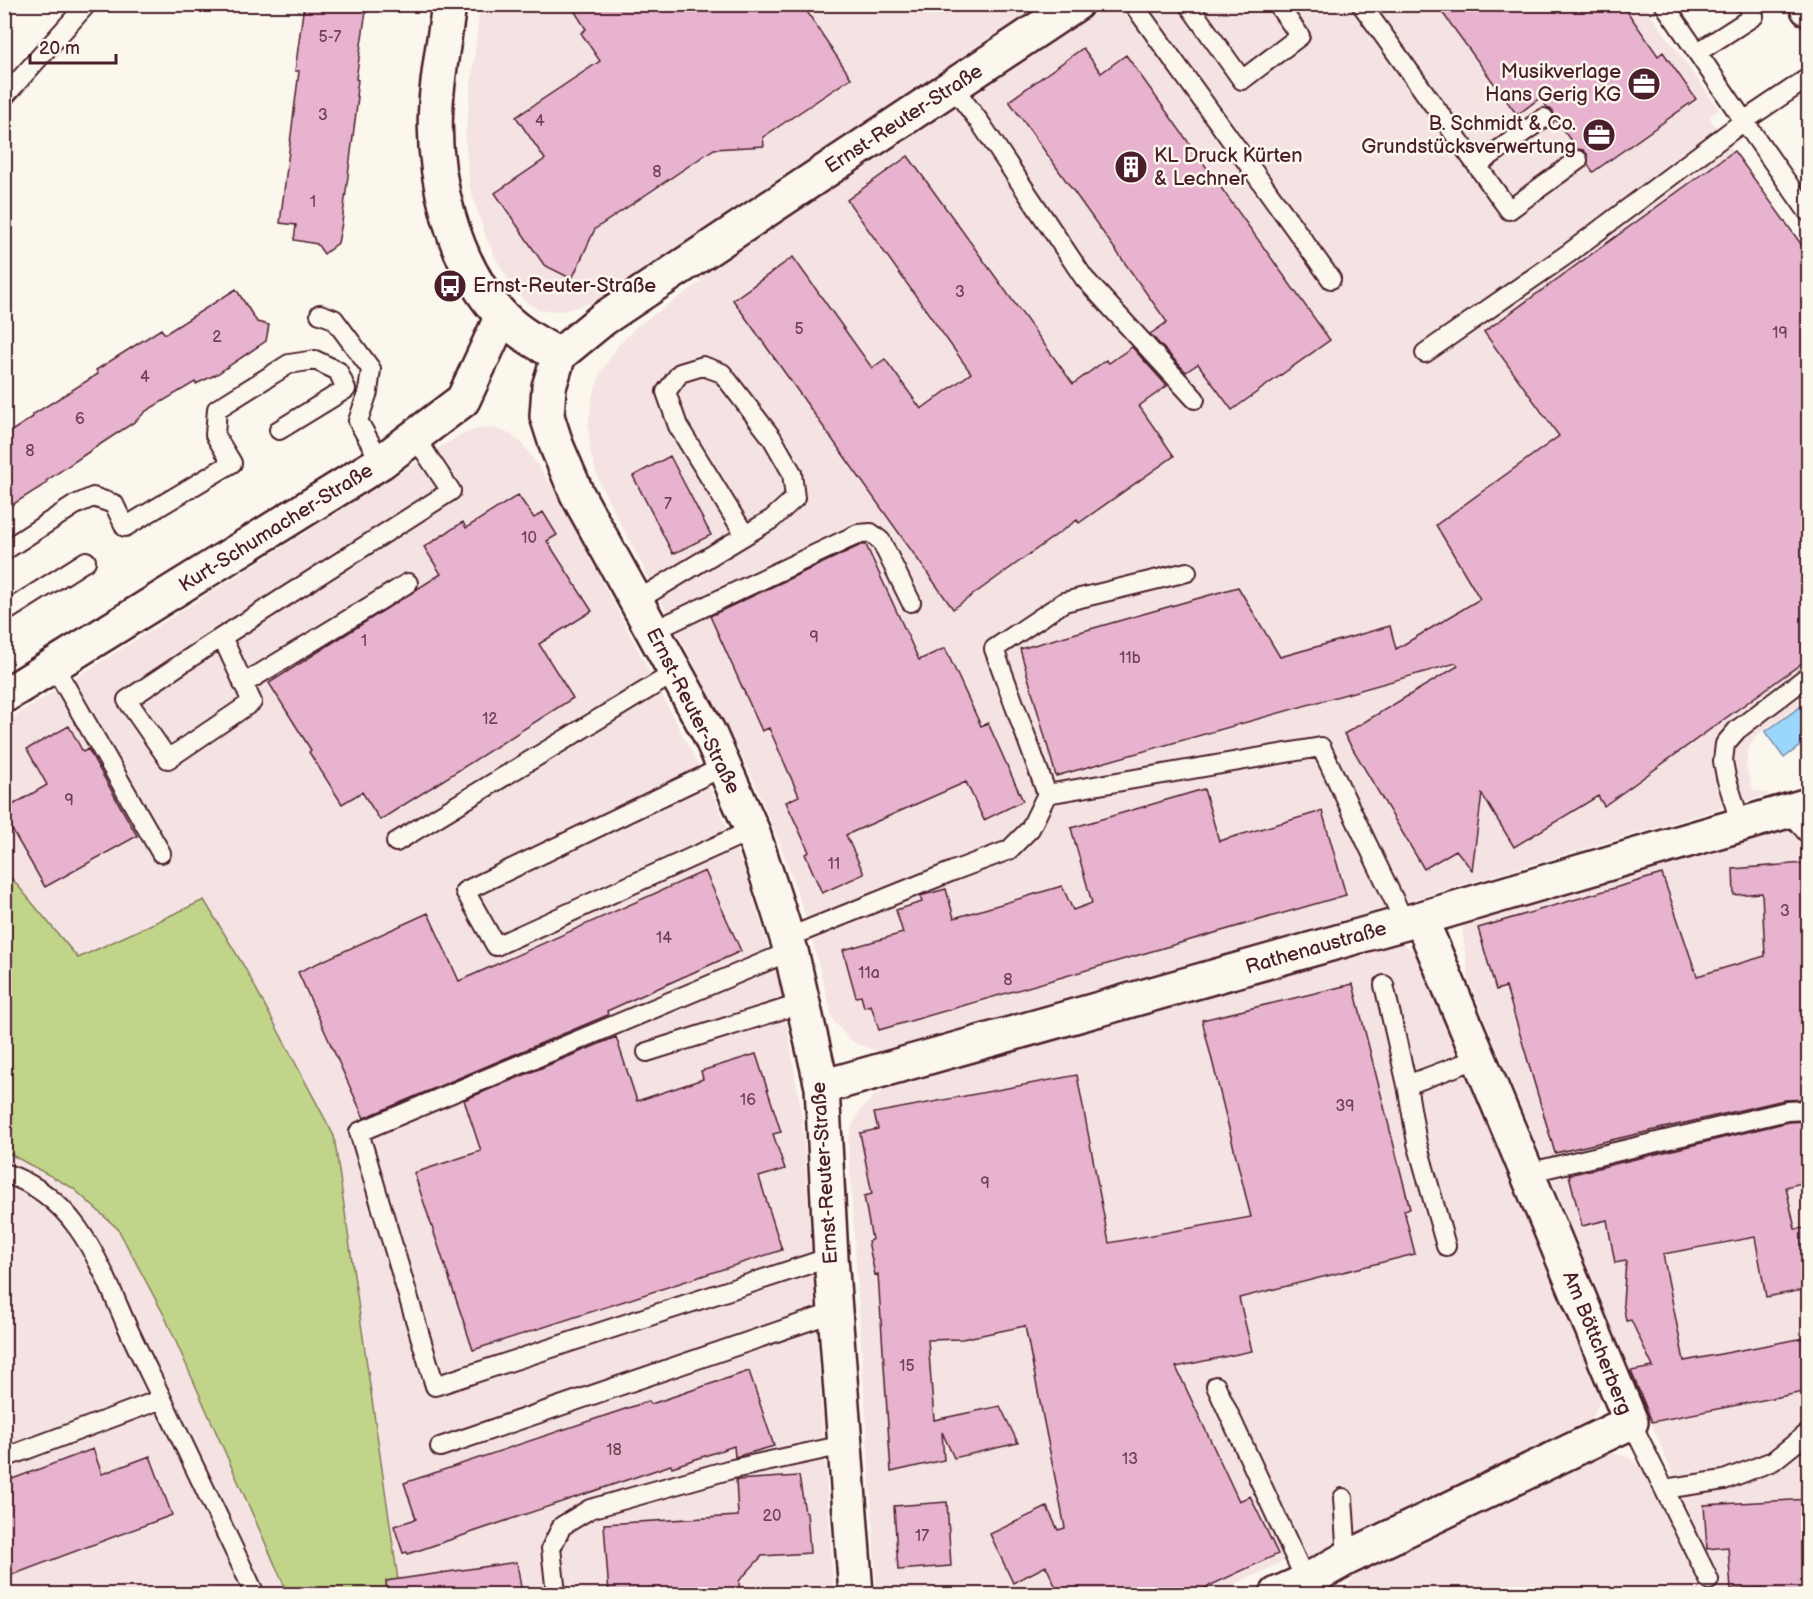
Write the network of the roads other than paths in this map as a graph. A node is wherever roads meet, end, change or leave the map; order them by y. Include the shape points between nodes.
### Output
1 (87, 4) edge
2 (449, 4) edge
3 (1076, 4) edge
4 (1132, 4) edge
5 (1188, 4) edge
6 (1277, 4) edge
7 (1361, 4) edge
8 (1664, 4) edge
9 (1746, 4) edge
10 (1806, 4) edge
11 (1809, 9) edge
12 (1698, 52) junction
13 (1809, 78) edge
14 (953, 87) junction
15 (4, 97) edge
16 (1544, 118) dead end
17 (1744, 121) junction
18 (1578, 160) dead end
19 (1477, 165) junction
20 (1809, 212) edge
21 (1331, 279) dead end
22 (320, 315) dead end
23 (502, 316) junction
24 (1425, 353) dead end
25 (559, 355) junction
26 (346, 389) junction
27 (1195, 399) dead end
28 (358, 421) junction
29 (279, 430) dead end
30 (415, 436) junction
31 (381, 462) junction
32 (745, 535) junction
33 (4, 551) edge
34 (86, 561) dead end
35 (1187, 572) dead end
36 (408, 583) dead end
37 (636, 601) junction
38 (911, 602) dead end
39 (4, 613) edge
40 (653, 631) junction
41 (222, 637) junction
42 (54, 666) junction
43 (676, 672) junction
44 (1809, 676) edge
45 (243, 684) junction
46 (4, 696) edge
47 (725, 766) junction
48 (1047, 794) junction
49 (1802, 817) edge
50 (1741, 825) junction
51 (752, 830) junction
52 (396, 842) dead end
53 (161, 853) dead end
54 (1413, 921) junction
55 (789, 944) junction
56 (1384, 985) dead end
57 (803, 1003) junction
58 (647, 1052) dead end
59 (1479, 1058) junction
60 (1407, 1085) junction
61 (822, 1087) junction
62 (1809, 1110) edge
63 (4, 1173) edge
64 (1527, 1173) junction
65 (1446, 1246) dead end
66 (831, 1257) junction
67 (835, 1312) junction
68 (1216, 1386) dead end
69 (162, 1399) junction
70 (1631, 1422) junction
71 (1809, 1433) edge
72 (844, 1445) junction
73 (440, 1447) dead end
74 (4, 1458) edge
75 (1664, 1489) junction
76 (1343, 1498) dead end
77 (1347, 1558) junction
78 (1709, 1581) dead end
79 (1297, 1590) edge
80 (255, 1594) edge
81 (556, 1594) edge
82 (856, 1594) edge

1 - 15 lane
2 - 23 street via 436,105 437,170 454,234 477,282
3 - 14 street, Ernst-Reuter-Straße
4 - 21 lane
5 - 6 lane via 1242,80 1300,36
7 - 19 lane
8 - 12 lane
9 - 12 lane via 1754,16
10 - 11 street
12 - 17 lane
13 - 17 lane
14 - 25 street, Ernst-Reuter-Straße via 603,319
14 - 27 lane via 1084,278
16 - 19 lane
17 - 20 lane
17 - 24 lane via 1569,252
18 - 19 lane via 1509,210
22 - 28 lane via 334,319 371,369
23 - 25 street
23 - 30 street, Kurt-Schumacher-Straße via 463,399
25 - 37 street, Ernst-Reuter-Straße via 549,387 547,416 556,447 577,494
26 - 28 lane
26 - 29 lane
26 - 33 lane via 338,371 315,360 289,364 217,409 215,435 232,463 125,527 114,504 93,497
28 - 31 lane
30 - 31 street, Kurt-Schumacher-Straße
30 - 41 lane via 451,490
31 - 42 street, Kurt-Schumacher-Straße
32 - 32 lane via 772,519 795,498 792,472 772,438 722,373 703,366 680,373 666,392 678,426
32 - 37 lane
34 - 39 lane
35 - 48 lane via 1064,602 994,649
36 - 45 lane
37 - 40 street, Ernst-Reuter-Straße
38 - 40 lane via 881,541 871,533 858,534
40 - 43 street, Ernst-Reuter-Straße
41 - 45 lane
41 - 45 lane via 127,700 168,759 252,702
42 - 46 street, Kurt-Schumacher-Straße
42 - 53 lane
43 - 47 street, Ernst-Reuter-Straße
43 - 52 lane
44 - 50 lane via 1737,730 1725,744 1726,777
47 - 51 street, Ernst-Reuter-Straße
47 - 51 lane via 465,891 496,946
48 - 54 lane via 1321,747
48 - 55 lane via 1030,829 1009,850
49 - 50 street, Rathenaustraße
50 - 54 street, Rathenaustraße
51 - 55 street, Ernst-Reuter-Straße
54 - 59 street, Am Böttcherberg
54 - 61 street, Rathenaustraße
55 - 57 street, Ernst-Reuter-Straße
55 - 66 lane via 359,1132 435,1386
56 - 60 lane
57 - 58 lane
57 - 61 street, Ernst-Reuter-Straße
59 - 60 lane
59 - 64 street, Am Böttcherberg
60 - 65 lane via 1417,1143
61 - 66 street, Ernst-Reuter-Straße
62 - 64 lane via 1786,1111
63 - 69 lane via 23,1179 55,1201 83,1232
64 - 70 street, Am Böttcherberg
66 - 67 street, Ernst-Reuter-Straße
67 - 72 street, Ernst-Reuter-Straße
67 - 73 lane
68 - 79 lane
69 - 74 lane
69 - 80 lane
70 - 75 lane
70 - 77 street, Am Böttcherberg
71 - 75 lane via 1773,1461 1734,1477
72 - 81 lane via 728,1470 590,1509 562,1526 551,1548
72 - 82 street, Ernst-Reuter-Straße
75 - 78 lane
76 - 77 lane
77 - 79 street, Am Böttcherberg

